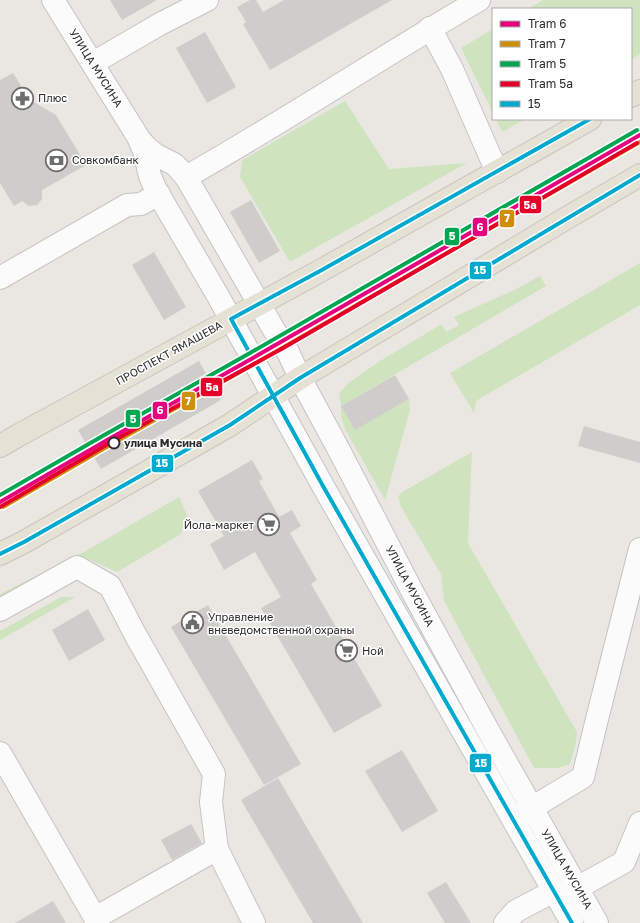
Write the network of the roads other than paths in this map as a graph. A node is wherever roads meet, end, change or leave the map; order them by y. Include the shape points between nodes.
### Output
1 (53, 0) edge
2 (207, 0) edge
3 (469, 2) edge
4 (430, 28) junction
5 (92, 63) junction
6 (588, 120) edge
7 (138, 137) junction
8 (497, 172) junction
9 (640, 176) edge
10 (186, 177) junction
11 (159, 194) junction
12 (0, 278) edge
13 (259, 304) junction
14 (231, 319) junction
15 (300, 378) junction
16 (274, 396) junction
17 (0, 446) edge
18 (640, 549) edge
19 (0, 554) edge
20 (0, 610) edge
21 (0, 753) edge
22 (532, 808) junction
23 (513, 820) junction
24 (640, 823) edge
25 (217, 848) junction
26 (577, 888) junction
27 (554, 891) junction
28 (96, 920) edge
29 (254, 923) edge
30 (505, 923) edge
31 (572, 923) edge
32 (597, 923) edge

1 - 5 street, УЛИЦА МУСИНА
2 - 5 street
3 - 4 street
4 - 8 street via 452,69
4 - 10 street
5 - 7 street, УЛИЦА МУСИНА
6 - 8 main road, ПРОСПЕКТ ЯМАШЕВА
7 - 10 street, УЛИЦА МУСИНА via 152,152 174,164
7 - 11 street, УЛИЦА МУСИНА via 146,155 150,176
8 - 13 main road, ПРОСПЕКТ ЯМАШЕВА
9 - 15 main road
10 - 13 street, УЛИЦА МУСИНА
11 - 12 street via 141,204 127,206
11 - 14 street, УЛИЦА МУСИНА
13 - 14 main road, ПРОСПЕКТ ЯМАШЕВА
13 - 15 street, УЛИЦА МУСИНА via 288,352
14 - 16 street, УЛИЦА МУСИНА
14 - 17 main road, ПРОСПЕКТ ЯМАШЕВА
15 - 16 main road
15 - 22 street, УЛИЦА МУСИНА via 419,604
16 - 19 main road via 230,425
16 - 23 street, УЛИЦА МУСИНА
18 - 22 street via 583,777
20 - 25 street via 77,567 110,586 214,774 211,802
21 - 28 street
22 - 23 street
22 - 26 street, УЛИЦА МУСИНА
23 - 27 street, УЛИЦА МУСИНА
24 - 26 street via 624,862
25 - 28 street
25 - 29 street
26 - 32 street, УЛИЦА МУСИНА
27 - 30 street via 516,911
27 - 31 street, УЛИЦА МУСИНА

